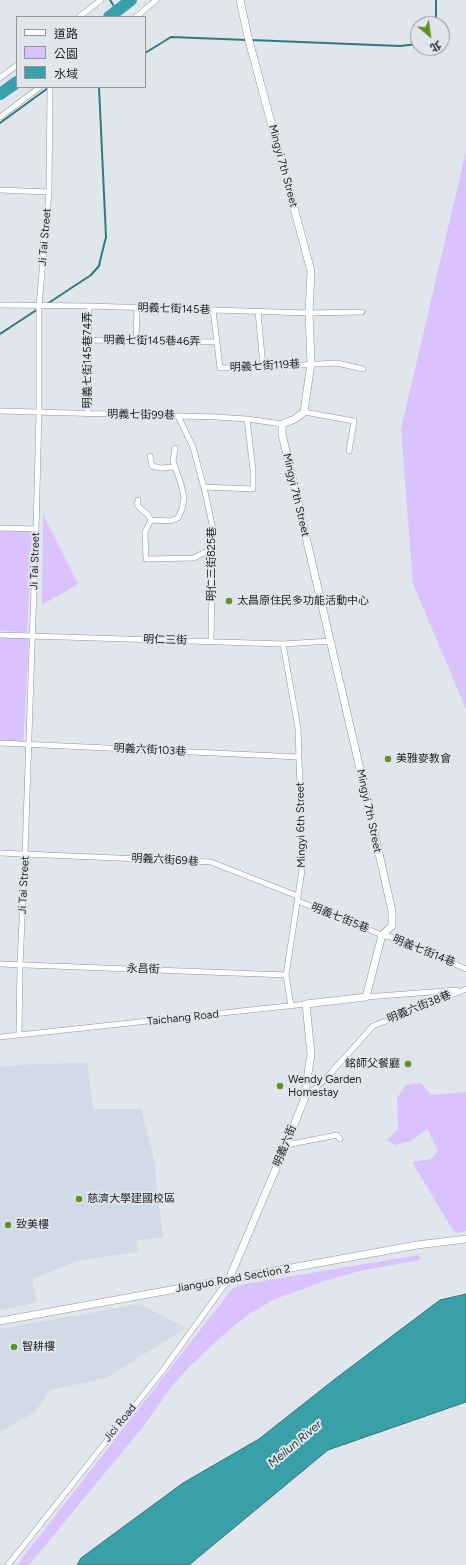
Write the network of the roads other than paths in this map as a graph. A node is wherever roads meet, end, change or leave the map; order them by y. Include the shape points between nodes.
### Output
1 (101, 0) edge
2 (156, 0) edge
3 (240, 0) edge
4 (80, 16) edge
5 (137, 16) edge
6 (16, 66) edge
7 (0, 78) edge
8 (39, 88) edge
9 (50, 88) edge
10 (0, 117) edge
11 (0, 190) edge
12 (48, 192) junction
13 (0, 305) edge
14 (39, 306) junction
15 (89, 306) junction
16 (137, 308) junction
17 (213, 310) junction
18 (258, 311) junction
19 (362, 312) dead end
20 (309, 313) junction
21 (88, 340) junction
22 (136, 341) junction
23 (217, 342) junction
24 (311, 363) junction
25 (264, 368) junction
26 (363, 369) dead end
27 (0, 412) edge
28 (39, 412) junction
29 (304, 412) junction
30 (88, 414) junction
31 (178, 416) junction
32 (247, 419) junction
33 (282, 424) junction
34 (175, 448) dead end
35 (349, 451) dead end
36 (150, 456) dead end
37 (174, 466) junction
38 (204, 487) junction
39 (138, 500) dead end
40 (151, 520) junction
41 (0, 528) edge
42 (36, 529) junction
43 (213, 548) junction
44 (0, 635) edge
45 (32, 636) junction
46 (211, 641) junction
47 (330, 641) junction
48 (283, 644) junction
49 (0, 743) edge
50 (28, 744) junction
51 (299, 757) junction
52 (0, 853) edge
53 (25, 854) junction
54 (298, 898) junction
55 (382, 935) junction
56 (0, 964) edge
57 (20, 965) junction
58 (466, 969) edge
59 (286, 975) junction
60 (464, 989) edge
61 (366, 997) junction
62 (306, 1004) junction
63 (291, 1006) junction
64 (19, 1035) junction
65 (0, 1037) edge
66 (304, 1100) junction
67 (340, 1139) dead end
68 (286, 1145) junction
69 (466, 1239) edge
70 (229, 1279) junction
71 (0, 1321) edge
72 (8, 1565) edge

1 - 4 street
2 - 5 street
3 - 20 street, Mingyi 7th Street via 311,271
6 - 7 street
8 - 10 street
9 - 12 street, Ji Tai Street
11 - 12 street
12 - 14 street, Ji Tai Street
13 - 14 street, 明義七街145巷
14 - 15 street, 明義七街145巷
14 - 28 street, Ji Tai Street
15 - 16 street, 明義七街145巷
15 - 21 street, 明義七街145巷74弄
16 - 17 street, 明義七街145巷
16 - 22 street
17 - 18 street, 明義七街145巷
17 - 23 street
18 - 20 street, 明義七街145巷
18 - 25 street
19 - 20 street, 明義七街145巷
20 - 24 street, Mingyi 7th Street
21 - 22 street, 明義七街145巷46弄
21 - 30 street, 明義七街145巷74弄
22 - 23 street, 明義七街145巷46弄
23 - 25 street, 明義七街119巷 via 220,368
24 - 25 street, 明義七街119巷
24 - 26 street, 明義七街119巷 via 337,363
24 - 29 street, Mingyi 7th Street
27 - 28 street, 明義七街99巷
28 - 30 street, 明義七街99巷
28 - 42 street, Ji Tai Street
29 - 33 street
29 - 35 street via 354,420
30 - 31 street, 明義七街99巷
31 - 32 street, 明義七街99巷
31 - 38 street, 明仁三街825巷 via 193,447
32 - 33 street, 明義七街99巷
32 - 38 street via 253,489
33 - 47 street, Mingyi 7th Street via 282,434
34 - 37 street
36 - 37 street via 152,466
37 - 40 street via 184,498 178,518
38 - 43 street, 明仁三街825巷 via 213,529
39 - 40 street via 137,504
40 - 43 street via 145,532 146,559 194,558
41 - 42 street
42 - 45 street, Ji Tai Street
43 - 46 street, 明仁三街825巷
44 - 45 street, 明仁三街
45 - 46 street, 明仁三街
45 - 50 street, Ji Tai Street
46 - 48 street, 明仁三街
47 - 48 street, 明仁三街
47 - 55 street, Mingyi 7th Street via 392,911 392,926
48 - 51 street, Mingyi 6th Street via 298,728
49 - 50 street, 明義六街103巷
50 - 51 street, 明義六街103巷
50 - 53 street, Ji Tai Street
51 - 54 street, Mingyi 6th Street via 302,870
52 - 53 street, 明義六街69巷
53 - 54 street, 明義六街69巷 via 211,862
53 - 57 street, Ji Tai Street
54 - 55 street, 明義七街5巷
54 - 59 street, Mingyi 6th Street
55 - 58 street, 明義七街14巷 via 398,939
55 - 61 street, Mingyi 7th Street
56 - 57 street, 永昌街
57 - 59 street, 永昌街
57 - 64 street, Ji Tai Street
59 - 63 street, Mingyi 6th Street
60 - 61 street
60 - 66 street, 明義六街38巷 via 373,1026
61 - 62 street, Taichang Road
62 - 63 street, Taichang Road
62 - 66 street, 明義六街 via 310,1054
63 - 64 street, Taichang Road
64 - 65 street, Taichang Road
66 - 68 street, 明義六街
67 - 68 street via 338,1135
68 - 70 street, 明義六街
69 - 70 street, Jianguo Road Section 2 via 417,1245
70 - 71 street, Jianguo Road Section 2
70 - 72 street, Jici Road via 163,1370

